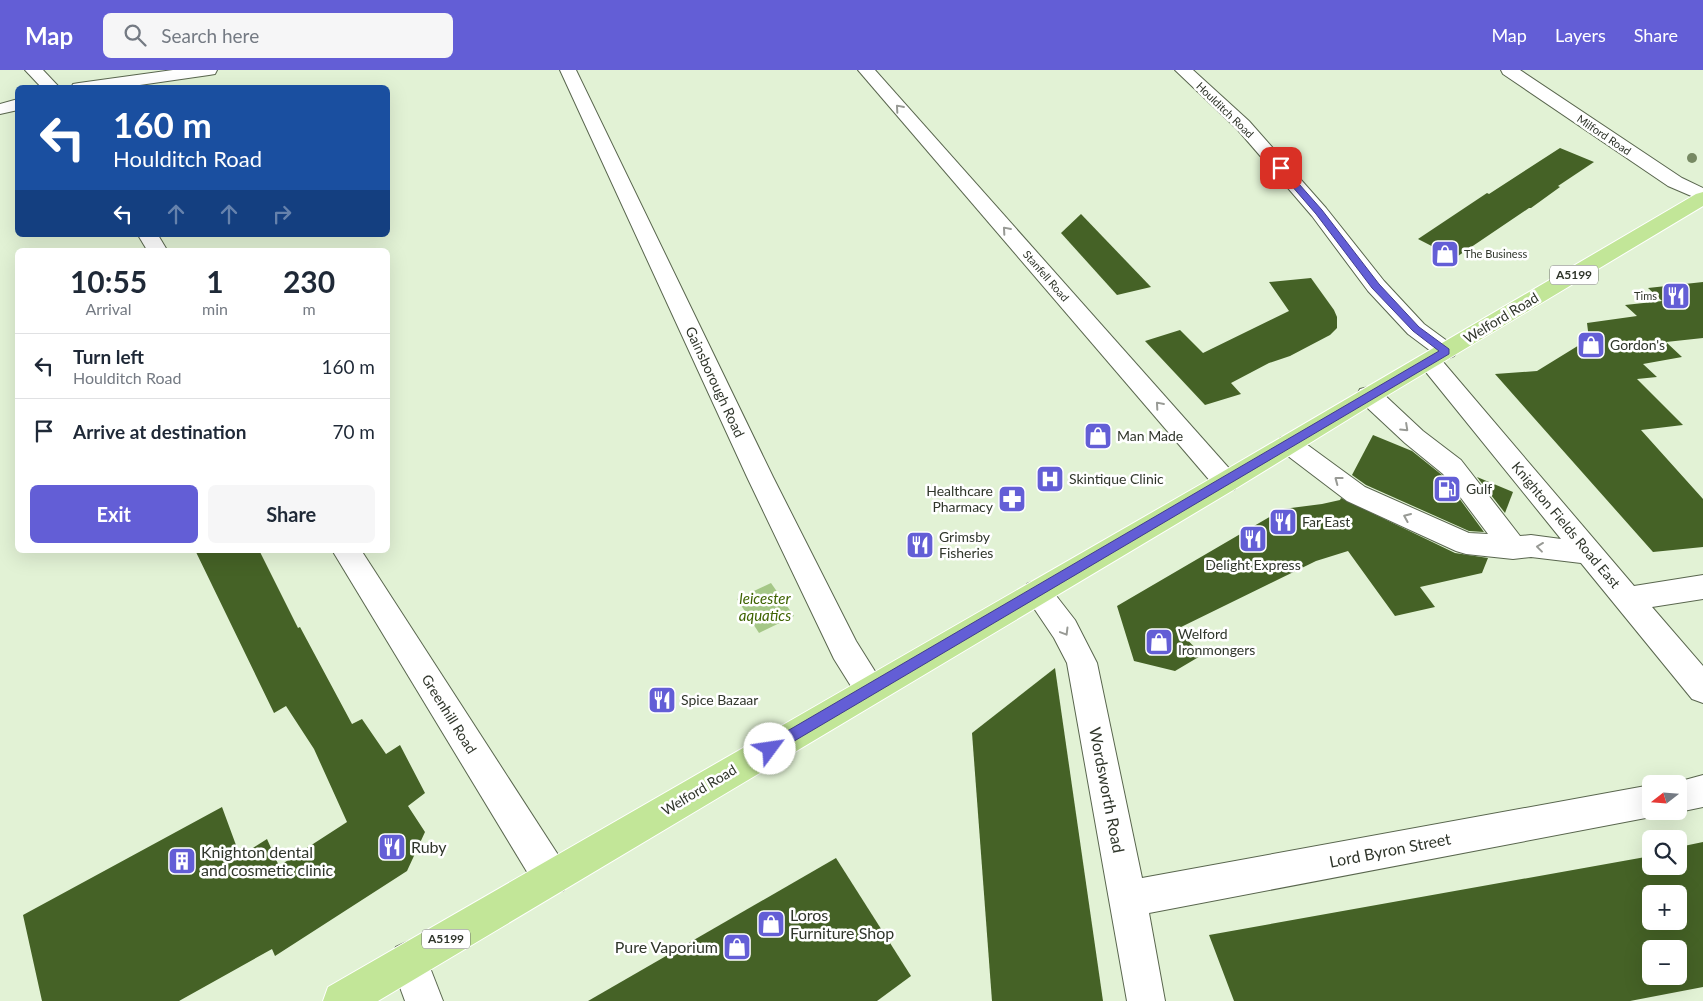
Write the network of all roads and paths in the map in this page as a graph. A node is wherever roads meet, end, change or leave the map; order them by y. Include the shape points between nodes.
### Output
1 (33, 70) edge
2 (209, 70) edge
3 (568, 70) edge
4 (866, 70) edge
5 (1183, 70) edge
6 (1509, 70) edge
7 (49, 85) edge
8 (101, 85) edge
9 (15, 105) edge
10 (0, 109) edge
11 (1703, 197) edge
12 (149, 237) edge
13 (156, 248) edge
14 (1437, 356) junction
15 (1369, 395) junction
16 (1289, 444) junction
17 (1226, 482) junction
18 (1513, 548) junction
19 (348, 553) edge
20 (1588, 553) junction
21 (1703, 587) edge
22 (1037, 592) junction
23 (1628, 598) junction
24 (870, 689) junction
25 (1703, 689) edge
26 (1703, 791) edge
27 (1688, 794) edge
28 (1642, 803) edge
29 (551, 877) junction
30 (1128, 899) junction
31 (409, 960) junction
32 (342, 1001) edge
33 (424, 1001) edge
34 (1146, 1001) edge

1 - 7 street
2 - 8 street
3 - 24 street, Gainsborough Road via 760,477 845,650
17 -> 4 street, Stanfell Road
5 - 14 street, Houlditch Road via 1243,125
6 - 11 street, Milford Road via 1667,177
9 - 10 street
11 - 14 main road, Welford Road / A5199
12 - 13 street
14 - 15 main road, Welford Road / A5199
14 - 20 street, Knighton Fields Road East
15 - 16 main road, Welford Road / A5199
15 -> 18 street via 1452,468
16 - 17 main road, Welford Road / A5199
18 -> 16 street via 1466,543 1380,506 1356,494
17 - 22 main road, Welford Road / A5199
20 -> 18 street via 1532,546
19 - 29 street, Greenhill Road
20 - 23 street, Knighton Fields Road East
21 - 23 street
22 - 24 main road, Welford Road / A5199
22 -> 30 street, Wordsworth Road via 1065,630 1082,663
23 - 25 street, Knighton Fields Road East
24 - 29 main road, Welford Road / A5199
26 - 27 street
28 - 30 street, Lord Byron Street
29 - 31 main road, Welford Road / A5199
30 - 34 street, Wordsworth Road
31 - 32 main road, Welford Road / A5199
31 - 33 street

